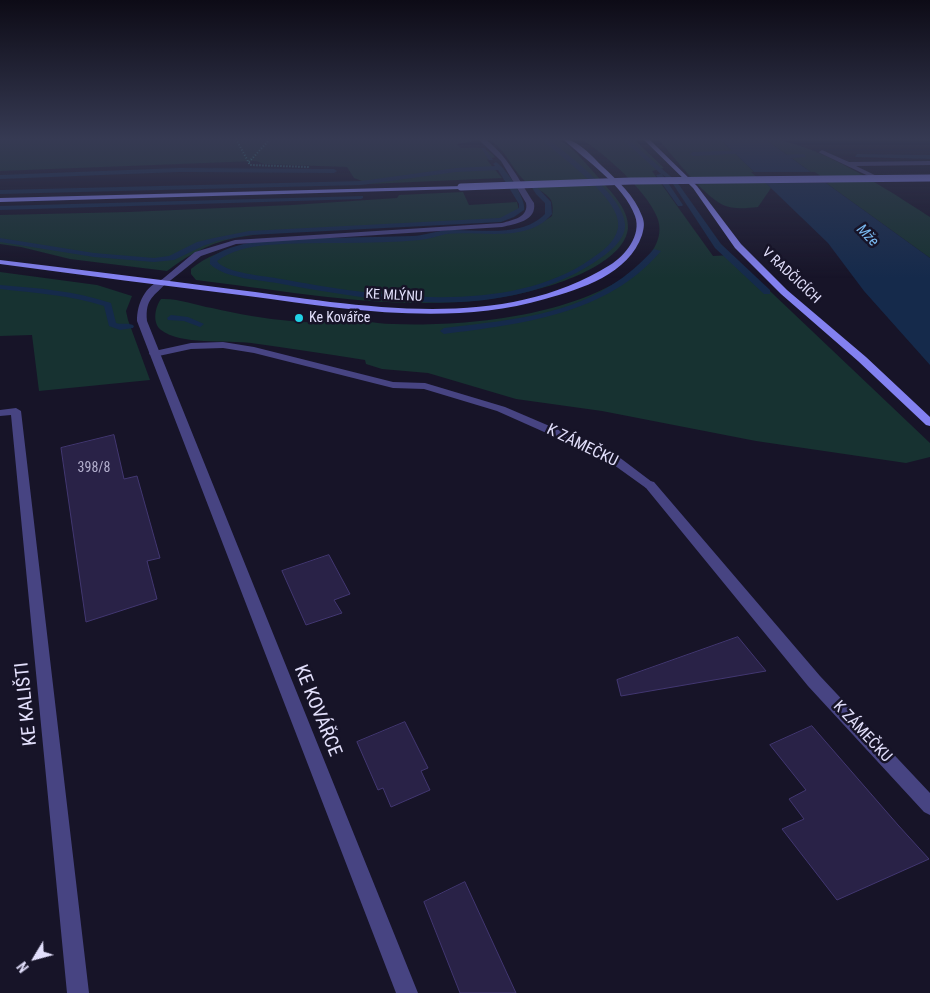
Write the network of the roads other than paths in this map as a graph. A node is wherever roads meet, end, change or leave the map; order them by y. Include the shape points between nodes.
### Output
1 (483, 185) edge
2 (519, 185) edge
3 (616, 185) edge
4 (693, 185) edge
5 (0, 200) edge
6 (0, 262) edge
7 (163, 282) junction
8 (154, 354) junction
9 (8, 412) edge
10 (930, 423) edge
11 (930, 806) edge
12 (78, 993) edge
13 (406, 993) edge

1 - 5 street, bridge
2 - 7 street via 531,208 518,221 235,242 198,254
3 - 7 street, KE MLÝNU via 630,200 641,225 628,254 590,281 536,300 467,310 403,312
4 - 10 street, V RADČICÍCH via 738,246 784,292
6 - 7 street, KE MLÝNU
7 - 8 street, KE KOVÁŘCE via 141,306 142,321
8 - 11 street, K ZÁMEČKU via 191,346 223,345 393,385 425,386 501,409 611,457 650,484 814,681
8 - 13 street, KE KOVÁŘCE
9 - 12 street, KE KALIŠTI

